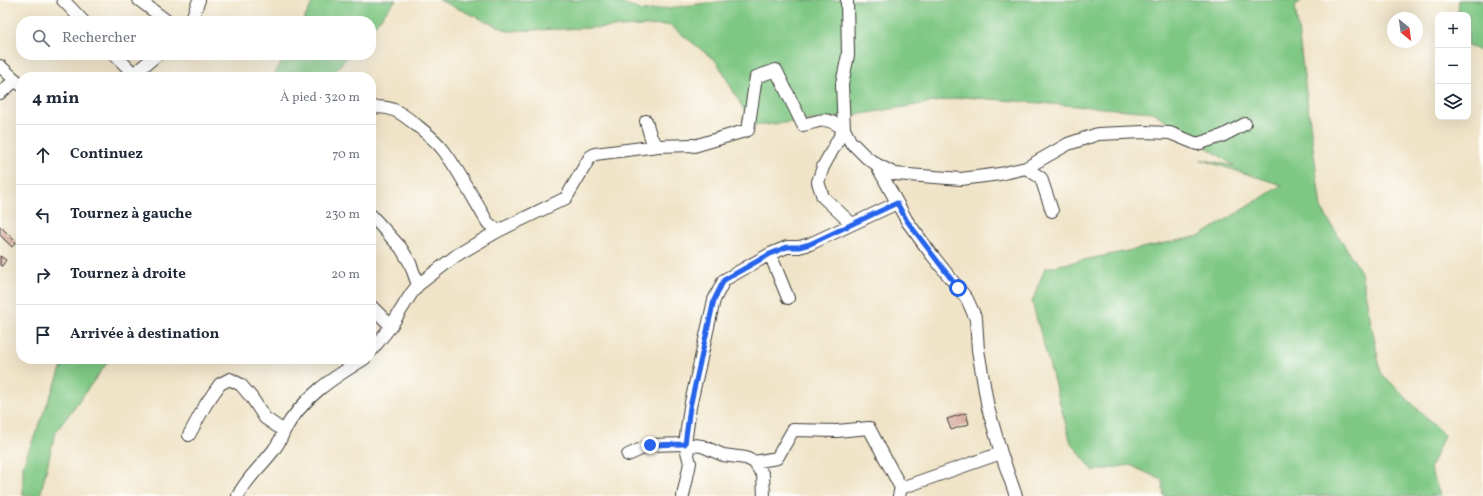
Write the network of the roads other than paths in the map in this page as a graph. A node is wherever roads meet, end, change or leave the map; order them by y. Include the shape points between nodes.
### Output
1 (63, 0) edge
2 (139, 0) edge
3 (199, 0) edge
4 (847, 0) edge
5 (78, 16) edge
6 (160, 16) edge
7 (193, 16) edge
8 (119, 60) edge
9 (151, 60) edge
10 (0, 66) edge
11 (129, 72) edge
12 (137, 72) edge
13 (16, 80) edge
14 (16, 83) edge
15 (0, 93) edge
16 (376, 107) edge
17 (646, 121) dead end
18 (1245, 124) dead end
19 (844, 129) junction
20 (658, 146) junction
21 (876, 164) junction
22 (1026, 168) junction
23 (897, 203) junction
24 (1052, 211) dead end
25 (376, 220) edge
26 (852, 224) junction
27 (498, 231) junction
28 (770, 254) junction
29 (418, 285) junction
30 (788, 298) dead end
31 (376, 311) edge
32 (391, 326) junction
33 (376, 345) edge
34 (356, 364) edge
35 (284, 431) junction
36 (189, 435) dead end
37 (685, 444) junction
38 (1001, 453) junction
39 (628, 455) dead end
40 (754, 462) junction
41 (900, 492) edge
42 (238, 496) edge
43 (684, 496) edge
44 (764, 496) edge
45 (1016, 496) edge

1 - 5 street
2 - 6 street
3 - 7 street
4 - 19 street via 848,55 842,84
8 - 11 street
9 - 12 street
10 - 13 street
14 - 15 street
16 - 27 street via 382,106 398,111 431,137 450,160 488,223
17 - 20 street via 651,138
18 - 22 street via 1222,136 1197,144 1170,133 1098,134 1068,144
19 - 20 street via 826,120 803,125 776,70 756,77 748,130 694,146
19 - 21 street via 850,141
19 - 26 street via 823,167 818,182 823,197
20 - 27 street via 595,154 590,157 566,198
21 - 22 street via 895,174 961,179
21 - 23 street
22 - 24 street via 1041,178
23 - 26 street
23 - 38 street via 907,221 967,299 976,319 978,350 988,408
25 - 29 street via 401,248
26 - 28 street via 810,244 787,247
27 - 29 street via 457,255
28 - 30 street
28 - 37 street via 724,280 714,300 690,407
29 - 32 street
31 - 32 street
32 - 33 street
34 - 35 street via 328,381 301,407
35 - 36 street via 265,418 241,385 230,379 220,384
35 - 42 street
37 - 39 street via 650,445
37 - 40 street via 702,446 723,455 746,458
37 - 43 street via 690,463
38 - 41 street
38 - 45 street
40 - 41 street via 777,458 793,430 837,431 869,428
40 - 44 street via 763,475

